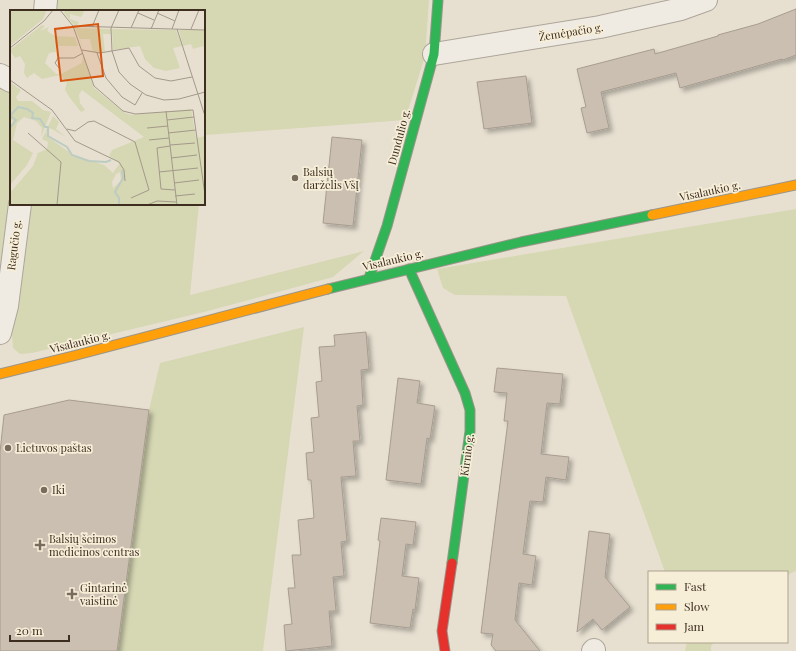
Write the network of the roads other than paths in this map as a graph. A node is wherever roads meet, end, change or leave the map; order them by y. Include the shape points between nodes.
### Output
1 (46, 0) edge
2 (438, 0) edge
3 (706, 0) edge
4 (45, 10) edge
5 (434, 54) junction
6 (0, 75) edge
7 (10, 80) edge
8 (796, 185) edge
9 (20, 205) edge
10 (409, 269) junction
11 (370, 278) junction
12 (0, 333) edge
13 (0, 374) edge
14 (445, 651) edge

1 - 4 street
2 - 5 street, Dundulio g.
3 - 5 street, Žemėpačio g. via 681,9 600,27
5 - 11 street, Dundulio g. via 387,226
6 - 7 street
8 - 10 street, Visalaukio g. via 521,242
9 - 12 street, Ragučio g. via 7,306
10 - 11 street, Visalaukio g.
10 - 14 street, Kirnio g. via 465,393 470,410 470,431 442,631
11 - 13 street, Visalaukio g.

